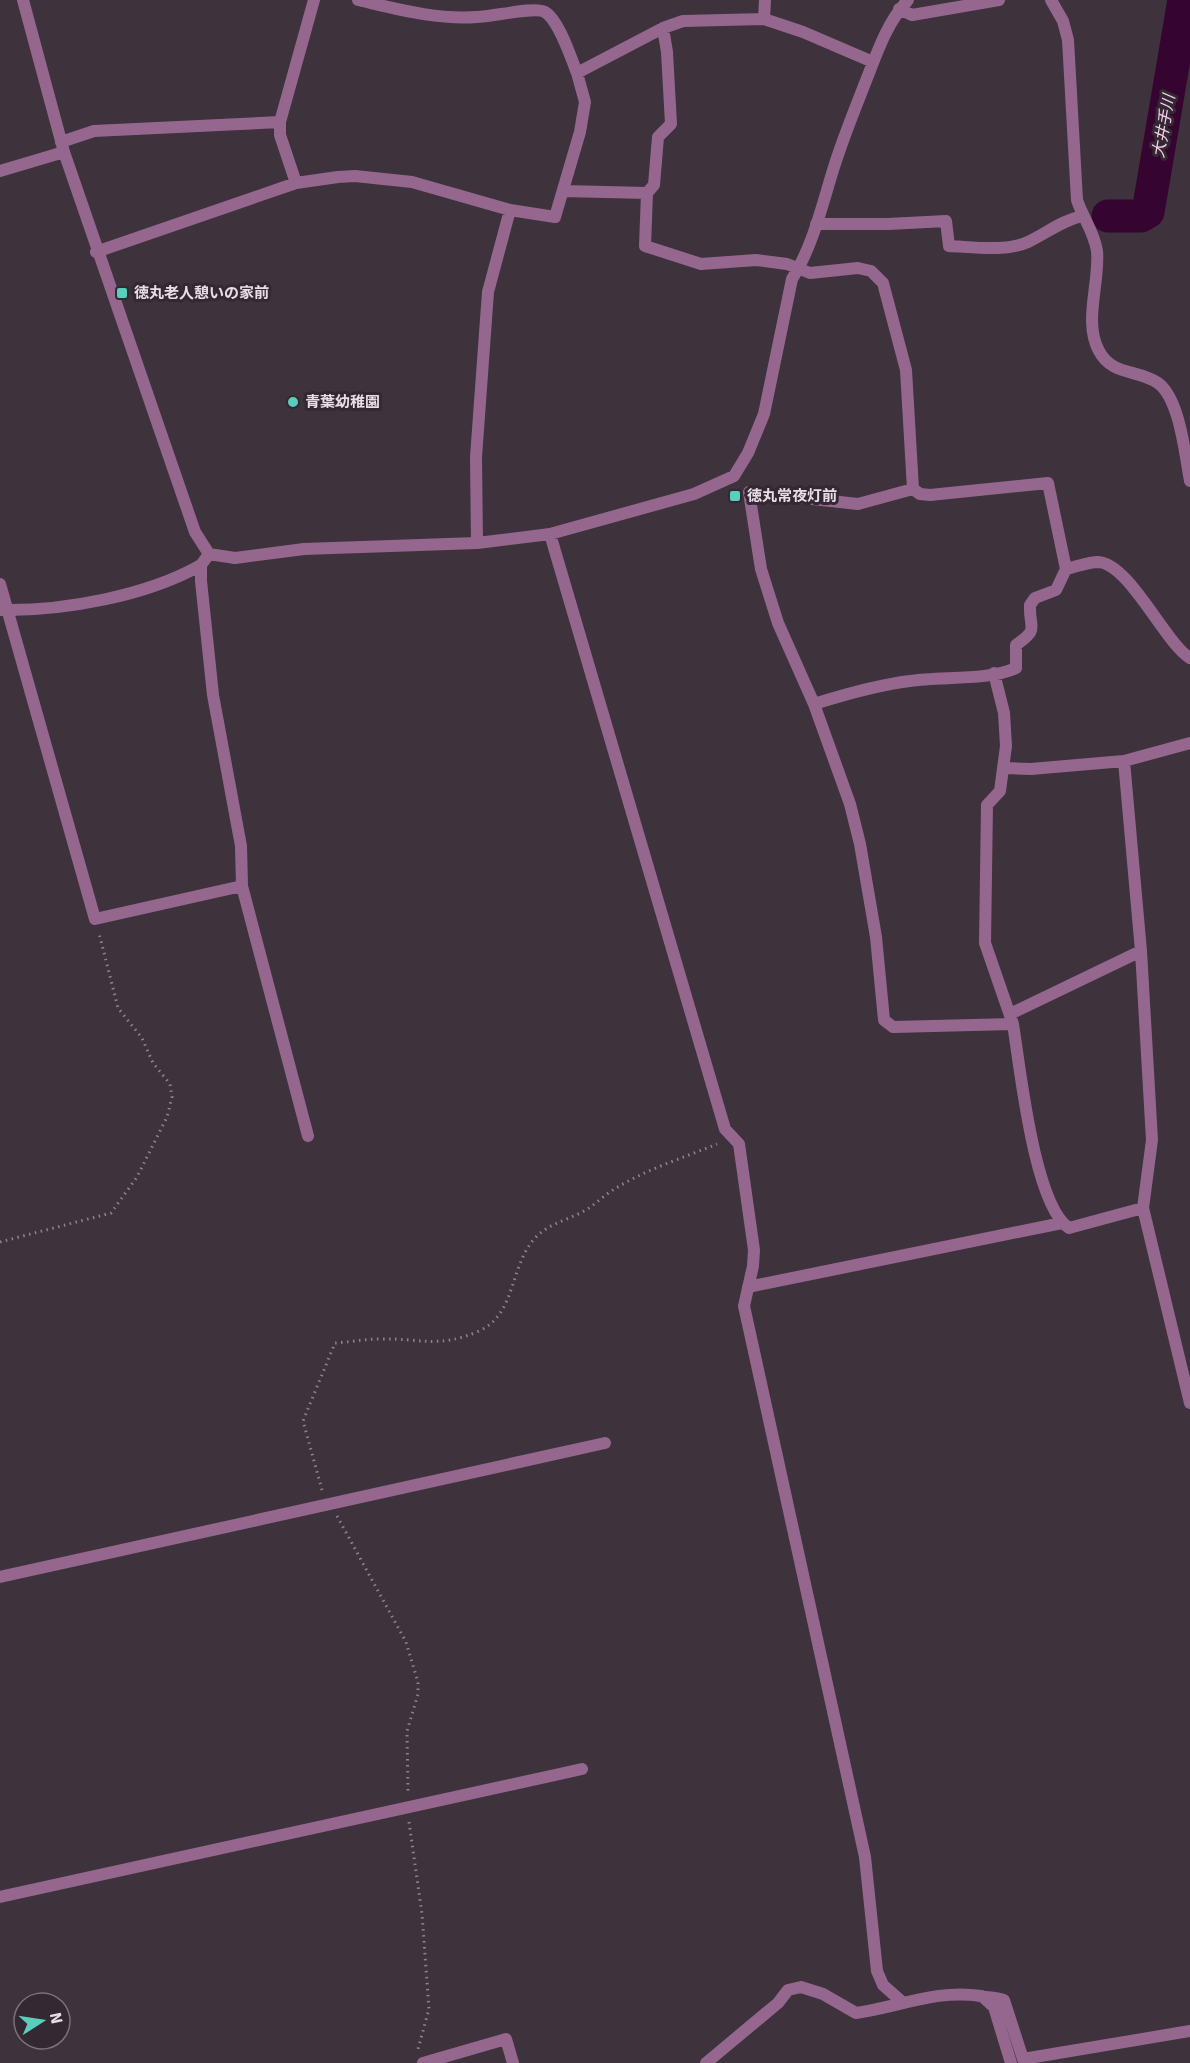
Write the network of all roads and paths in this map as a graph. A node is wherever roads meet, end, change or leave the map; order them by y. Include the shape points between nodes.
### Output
1 (23, 0) edge
2 (314, 0) edge
3 (358, 0) edge
4 (765, 0) edge
5 (999, 0) edge
6 (1051, 0) edge
7 (903, 4) edge
8 (764, 19) junction
9 (663, 27) junction
10 (873, 62) junction
11 (577, 73) junction
12 (280, 122) junction
13 (63, 147) junction
14 (0, 171) edge
15 (296, 183) junction
16 (563, 191) junction
17 (647, 193) junction
18 (510, 210) junction
19 (1082, 216) junction
20 (816, 224) junction
21 (96, 252) junction
22 (798, 269) junction
23 (734, 476) junction
24 (1190, 481) edge
25 (913, 489) junction
26 (749, 492) junction
27 (550, 534) junction
28 (477, 543) junction
29 (209, 554) junction
30 (201, 565) junction
31 (1066, 569) junction
32 (0, 584) edge
33 (4, 610) edge
34 (1190, 658) edge
35 (994, 673) junction
36 (814, 704) junction
37 (1190, 743) edge
38 (1124, 761) junction
39 (1003, 768) junction
40 (242, 886) junction
41 (95, 919) junction
42 (1141, 951) junction
43 (1012, 1019) junction
44 (308, 1136) dead end
45 (733, 1137) junction
46 (1143, 1208) junction
47 (1062, 1223) junction
48 (0, 1242) edge
49 (748, 1287) junction
50 (1190, 1403) edge
51 (605, 1443) dead end
52 (329, 1504) junction
53 (0, 1577) edge
54 (582, 1769) dead end
55 (408, 1807) junction
56 (0, 1896) edge
57 (982, 1996) junction
58 (901, 2001) junction
59 (1190, 2031) edge
60 (420, 2057) edge
61 (513, 2063) edge
62 (706, 2063) edge
63 (1011, 2063) edge

1 - 13 street
2 - 12 street
3 - 11 street via 442,17 475,18 539,9 549,14
4 - 8 street
5 - 7 street via 912,15
6 - 19 street via 1068,40 1077,200
7 - 10 street
8 - 9 street via 682,21
8 - 10 street
9 - 11 street
9 - 17 street via 671,124 658,137 654,185
10 - 20 street
11 - 16 street via 585,102
12 - 13 street via 94,131
12 - 15 street via 280,135
13 - 14 street
13 - 21 street
15 - 18 street via 355,176 412,182
15 - 21 street
16 - 17 street
16 - 18 street via 555,217
17 - 22 street via 645,246 701,264 756,260
18 - 28 street via 488,292 476,457
19 - 20 street via 1064,220 1026,243 1004,248 949,246 946,220
19 - 24 street via 1094,234 1097,254 1093,335 1099,352 1111,366 1157,382 1170,394
20 - 22 street
21 - 29 street via 195,532
22 - 23 street via 792,279 764,414
22 - 25 street via 810,273 858,268 871,271 883,283 906,370
23 - 26 street
23 - 27 street via 694,494
25 - 26 street via 858,504
25 - 31 street via 930,495 1048,483
26 - 36 street via 761,569 778,623
27 - 28 street
27 - 45 street via 725,1129
28 - 29 street via 304,549 235,558
29 - 30 street
30 - 33 street via 167,581 105,598 41,609
30 - 40 street via 213,694 241,846
31 - 34 street via 1099,562 1114,570
31 - 35 street via 1056,590 1035,598 1030,605 1034,629 1016,645 1016,668
32 - 33 street
33 - 41 street
35 - 36 street via 911,680
35 - 39 street via 1004,713
36 - 43 street via 860,844 876,937 884,1020 892,1027
37 - 38 street
38 - 39 street
38 - 42 street
39 - 43 street via 1000,790 987,805 985,943
40 - 41 street
40 - 44 street
41 - 48 path via 118,1008 142,1038 153,1063 167,1077 172,1097 167,1117 137,1177 111,1213
42 - 43 street
42 - 46 street via 1152,1140
43 - 47 street via 1035,1156
45 - 49 street via 739,1144 752,1224 753,1266
45 - 52 path via 612,1190 582,1213 548,1226 523,1258 506,1308 480,1330 441,1342 383,1339 335,1343 303,1421
46 - 47 street via 1069,1228
46 - 50 street
47 - 49 street
49 - 58 street via 744,1306 865,1857 877,1971 883,1985
51 - 52 street
52 - 53 street
52 - 55 path via 412,1658 418,1694 407,1731
54 - 55 street
55 - 56 street
55 - 60 path via 429,2009
57 - 58 street via 938,1995
57 - 59 street via 1004,2000 1023,2059
57 - 63 street via 994,2007
58 - 62 street via 879,2010 856,2013 823,1994 801,1987 788,1990 778,2003
60 - 61 street via 506,2039

